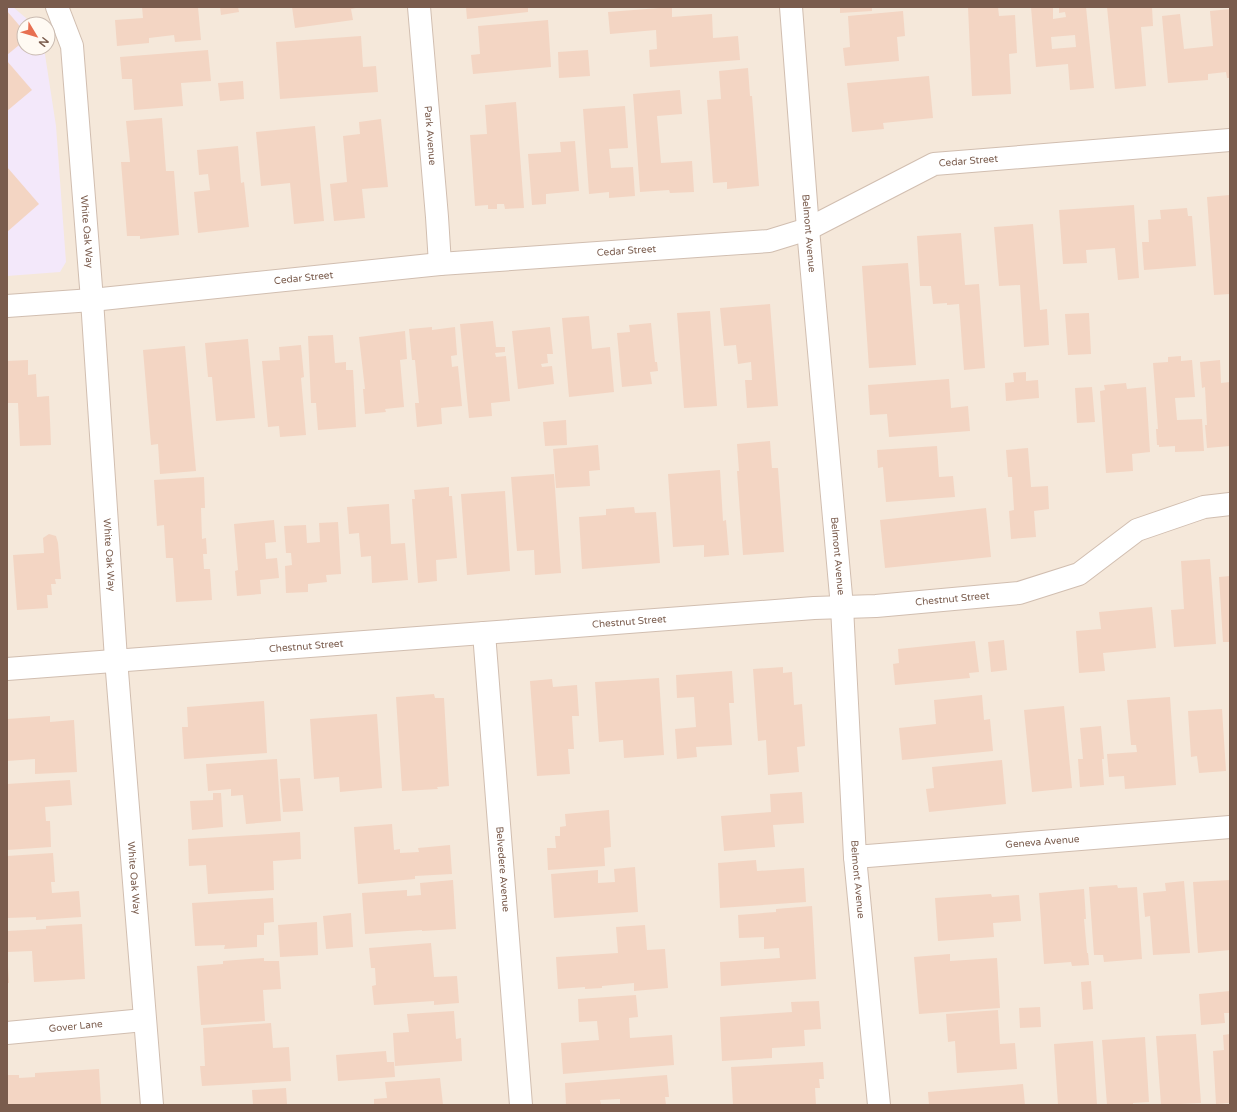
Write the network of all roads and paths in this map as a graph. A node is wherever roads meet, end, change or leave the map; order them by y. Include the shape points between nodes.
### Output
1 (57, 7) edge
2 (419, 7) edge
3 (791, 7) edge
4 (1230, 140) edge
5 (808, 229) junction
6 (440, 264) junction
7 (92, 300) junction
8 (7, 306) edge
9 (1230, 504) edge
10 (842, 607) junction
11 (484, 633) junction
12 (116, 660) junction
13 (7, 669) edge
14 (1230, 827) edge
15 (855, 857) junction
16 (144, 1020) junction
17 (7, 1033) edge
18 (152, 1105) edge
19 (520, 1105) edge
20 (879, 1105) edge

1 - 7 street, White Oak Way via 72,46
2 - 6 street, Park Avenue
3 - 5 street, Belmont Avenue
4 - 5 street, Cedar Street via 934,164
5 - 6 street, Cedar Street via 769,240
5 - 10 street, Belmont Avenue
6 - 7 street, Cedar Street
7 - 8 street, Cedar Street
7 - 12 street, White Oak Way
9 - 10 street, Chestnut Street via 1204,507 1137,530 1079,574 1019,593
10 - 11 street, Chestnut Street
10 - 15 street, Belmont Avenue
11 - 12 street, Chestnut Street
11 - 19 street, Belvedere Avenue
12 - 13 street, Chestnut Street
12 - 16 street, White Oak Way
14 - 15 street, Geneva Avenue
15 - 20 street, Belmont Avenue
16 - 17 street, Gover Lane
16 - 18 street, White Oak Way

